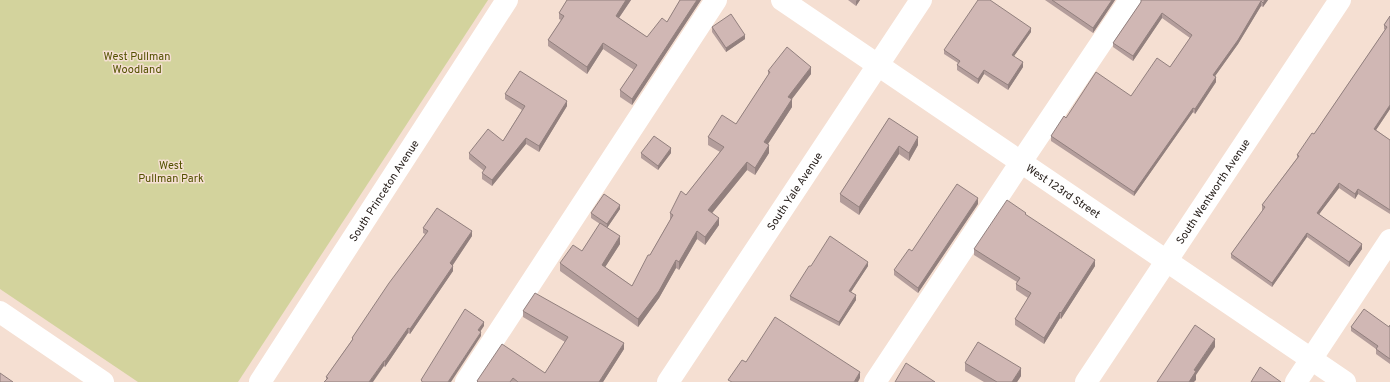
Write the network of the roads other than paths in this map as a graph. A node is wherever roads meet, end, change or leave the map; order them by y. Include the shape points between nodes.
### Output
1 (507, 0) edge
2 (716, 0) edge
3 (782, 0) edge
4 (921, 0) edge
5 (1130, 0) edge
6 (1340, 0) edge
7 (877, 65) junction
8 (1021, 162) junction
9 (1390, 240) edge
10 (1166, 261) junction
11 (0, 312) edge
12 (1311, 359) junction
13 (103, 382) edge
14 (260, 382) edge
15 (466, 382) edge
16 (668, 382) edge
17 (876, 382) edge
18 (1086, 382) edge
19 (1296, 382) edge
20 (1345, 382) edge

1 - 14 street, South Princeton Avenue
2 - 15 street
3 - 7 street, West 123rd Street
4 - 7 street, South Yale Avenue
5 - 8 street
6 - 10 street, South Wentworth Avenue
7 - 8 street, West 123rd Street
7 - 16 street, South Yale Avenue
8 - 10 street, West 123rd Street
8 - 17 street
9 - 12 street
10 - 12 street, West 123rd Street
10 - 18 street, South Wentworth Avenue
11 - 13 street
12 - 19 street
12 - 20 street, West 123rd Street

